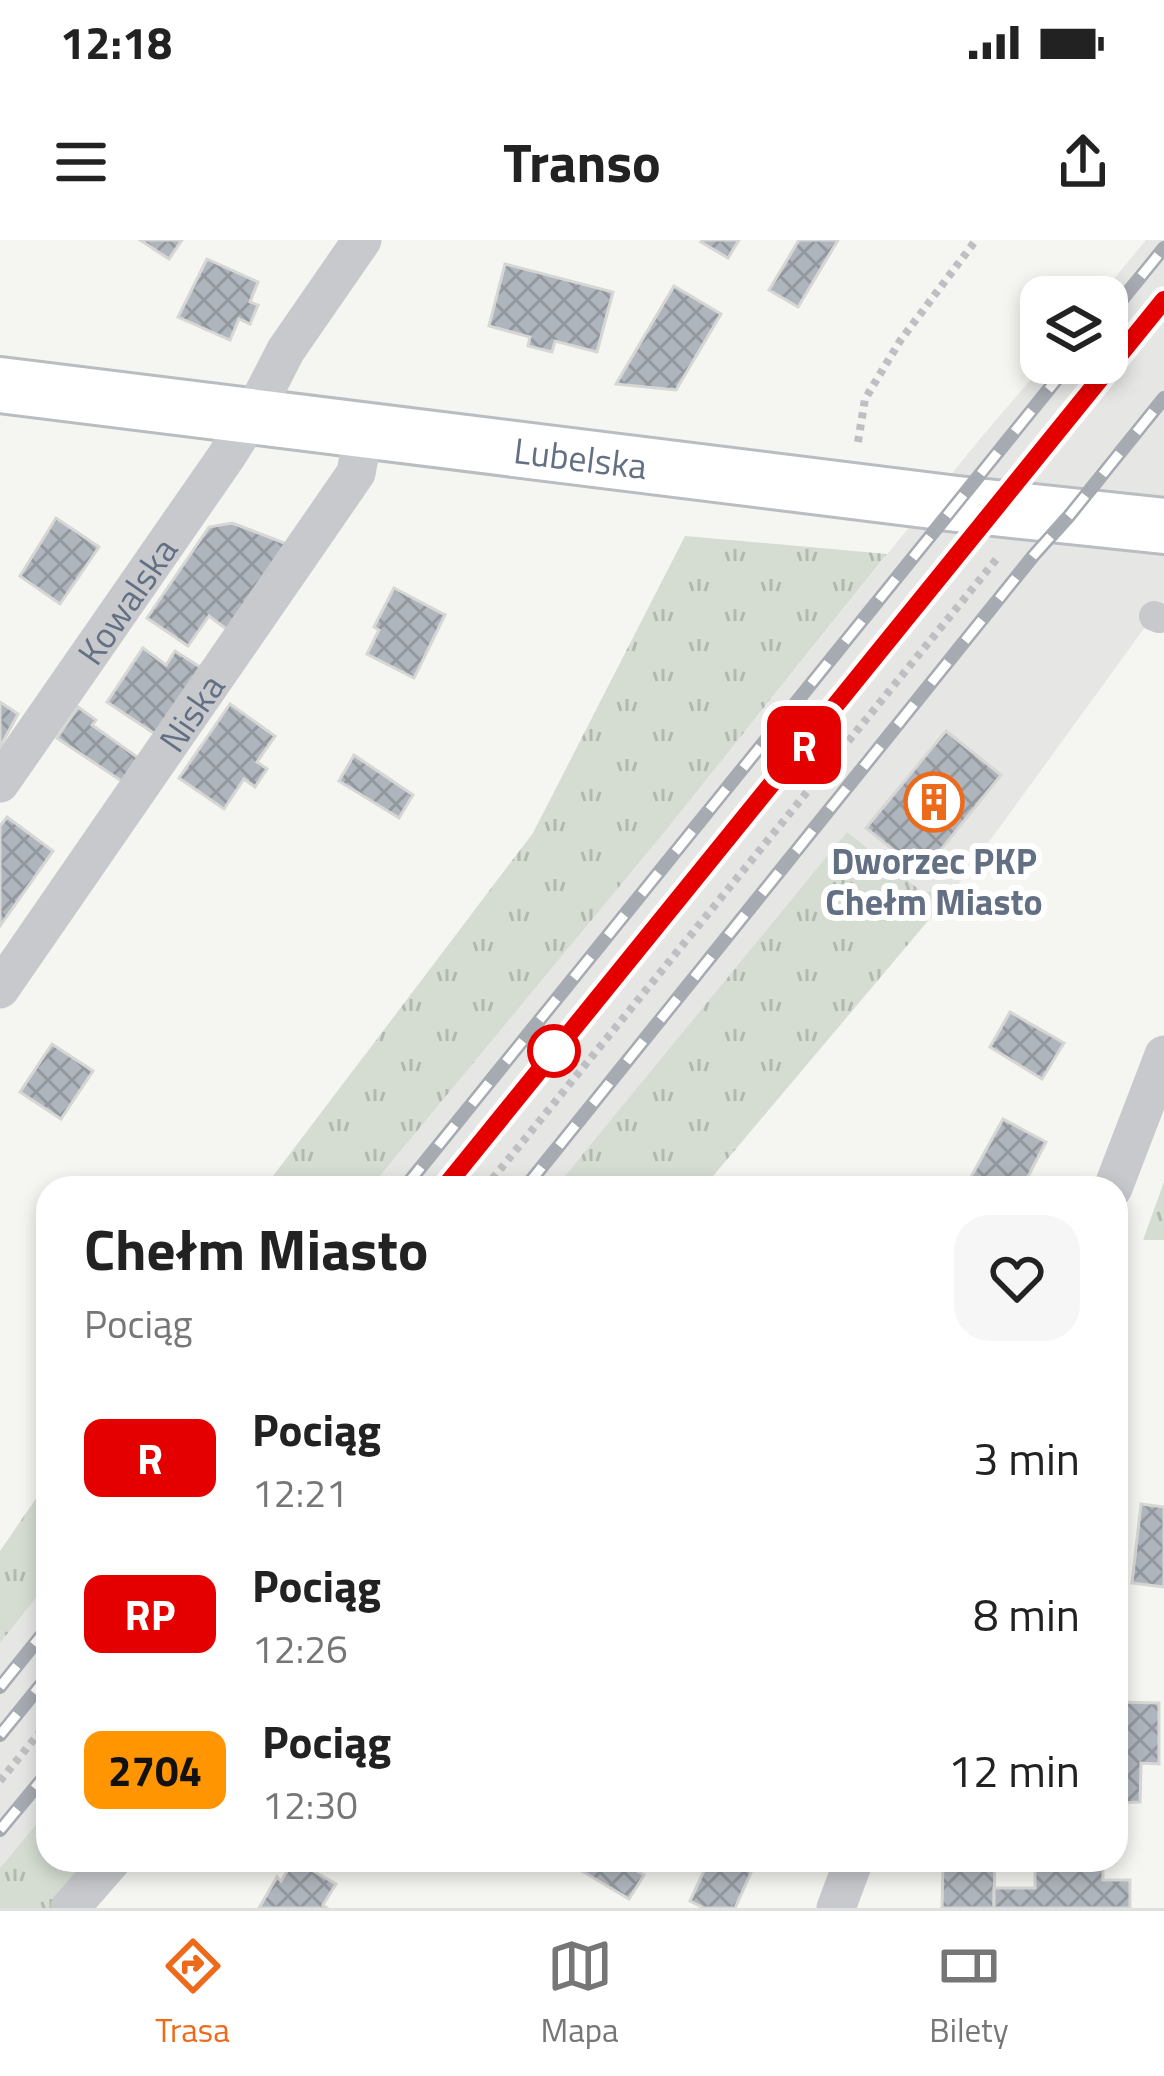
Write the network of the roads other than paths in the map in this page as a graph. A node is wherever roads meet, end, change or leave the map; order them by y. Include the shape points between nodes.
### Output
1 (362, 240) edge
2 (0, 385) edge
3 (253, 416) junction
4 (364, 431) junction
5 (1164, 526) edge
6 (0, 783) edge
7 (0, 989) edge
8 (1164, 1055) edge
9 (1118, 1176) edge
10 (102, 1872) edge
11 (850, 1872) edge
12 (70, 1908) edge
13 (836, 1908) edge

1 - 3 street, Kowalska via 286,350
2 - 3 main road, Lubelska
3 - 4 main road, Lubelska
3 - 6 street, Kowalska
4 - 5 main road, Lubelska
4 - 7 street, Niska via 356,472
8 - 9 street
10 - 12 street
11 - 13 street

